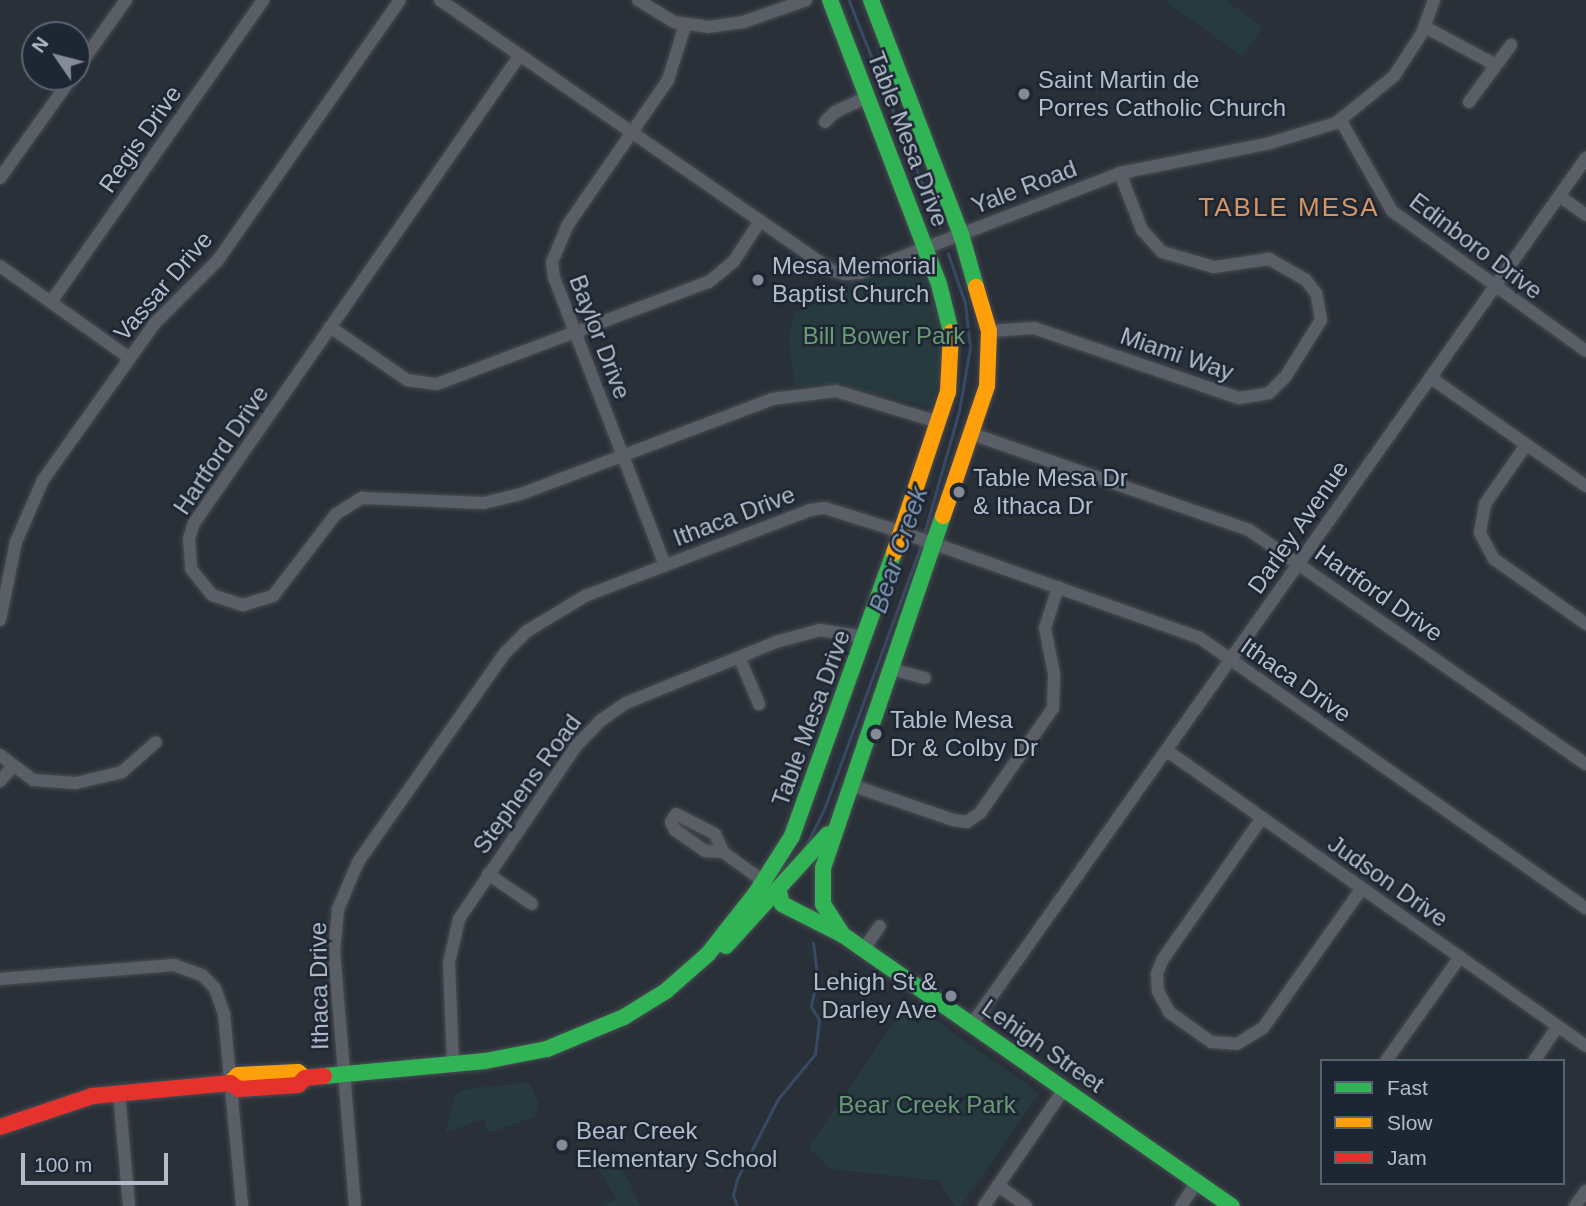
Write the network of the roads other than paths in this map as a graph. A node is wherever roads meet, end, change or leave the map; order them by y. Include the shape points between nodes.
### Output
1 (126, 0) edge
2 (263, 0) edge
3 (400, 0) edge
4 (440, 0) edge
5 (638, 0) edge
6 (806, 0) edge
7 (830, 0) edge
8 (871, 0) edge
9 (1434, 0) edge
10 (685, 25) junction
11 (1424, 27) junction
12 (1511, 45) dead end
13 (91, 49) edge
14 (520, 55) junction
15 (1494, 64) junction
16 (62, 91) edge
17 (867, 97) junction
18 (1469, 102) dead end
19 (1341, 121) junction
20 (825, 122) dead end
21 (632, 133) junction
22 (1586, 158) edge
23 (1120, 173) junction
24 (0, 178) edge
25 (1559, 196) junction
26 (1586, 215) edge
27 (760, 221) junction
28 (961, 234) junction
29 (925, 247) junction
30 (0, 267) edge
31 (1494, 287) junction
32 (51, 303) junction
33 (330, 327) junction
34 (989, 331) junction
35 (576, 333) junction
36 (1586, 351) edge
37 (128, 357) junction
38 (1431, 378) junction
39 (938, 422) junction
40 (972, 434) junction
41 (1526, 444) junction
42 (622, 456) junction
43 (1586, 486) edge
44 (906, 534) junction
45 (929, 543) junction
46 (1299, 562) junction
47 (665, 565) junction
48 (1058, 587) junction
49 (0, 620) edge
50 (1586, 624) edge
51 (864, 637) junction
52 (740, 659) junction
53 (1230, 659) junction
54 (891, 668) junction
55 (925, 678) dead end
56 (759, 704) dead end
57 (156, 742) dead end
58 (1166, 750) junction
59 (0, 755) edge
60 (1586, 764) edge
61 (12, 767) junction
62 (0, 781) edge
63 (851, 785) junction
64 (840, 815) junction
65 (1262, 818) junction
66 (723, 852) dead end
67 (488, 874) junction
68 (765, 882) junction
69 (1362, 888) junction
70 (779, 892) junction
71 (532, 904) dead end
72 (1586, 908) edge
73 (880, 926) dead end
74 (843, 935) junction
75 (863, 950) junction
76 (708, 954) junction
77 (1460, 957) junction
78 (0, 979) edge
79 (972, 1024) junction
80 (1558, 1026) junction
81 (1586, 1046) edge
82 (1387, 1059) edge
83 (1535, 1059) edge
84 (453, 1063) junction
85 (342, 1074) junction
86 (230, 1083) junction
87 (1064, 1089) junction
88 (119, 1093) junction
89 (0, 1127) edge
90 (1197, 1182) junction
91 (998, 1185) junction
92 (1586, 1191) edge
93 (129, 1206) edge
94 (242, 1206) edge
95 (355, 1206) edge
96 (984, 1206) edge
97 (1026, 1206) edge
98 (1181, 1206) edge
99 (1232, 1206) edge
100 (1575, 1206) edge

1 - 13 street
2 - 32 street, Regis Drive
3 - 37 street, Vassar Drive via 218,260
4 - 14 street, Yale Road
5 - 10 street
6 - 10 street via 732,25
7 - 17 street, Table Mesa Drive
8 - 28 street, Table Mesa Drive
9 - 11 street, Yale Road
10 - 21 street, Baylor Drive via 668,80
11 - 15 street
11 - 19 street, Yale Road via 1394,76
12 - 15 street
14 - 21 street, Yale Road
14 - 33 street, Hartford Drive
15 - 18 street
16 - 24 street
17 - 20 street via 835,111
17 - 29 street, Table Mesa Drive
19 - 23 street, Yale Road via 1305,135
19 - 31 street, Edinboro Drive via 1392,211
21 - 27 street, Yale Road
21 - 35 street, Baylor Drive via 555,247 554,278
22 - 25 street, Darley Avenue
23 - 28 street, Yale Road
23 - 34 street, Miami Way via 1142,230 1162,252 1214,267 1274,260 1301,276 1317,293 1321,318 1317,332 1276,388 1254,398 1239,398 1034,328
25 - 26 street
25 - 31 street, Darley Avenue
27 - 29 street, Yale Road via 831,270 845,274 860,273
27 - 35 street via 734,261 709,282
28 - 29 street, Yale Road
28 - 34 street, Table Mesa Drive
29 - 39 street, Table Mesa Drive via 951,327 948,392
30 - 32 street
31 - 36 street, Edinboro Drive
31 - 38 street, Darley Avenue
32 - 37 street
33 - 35 street via 407,380 422,384 448,381
33 - 42 street, Hartford Drive via 188,538 189,561 200,583 227,603 243,605 273,596 336,514 362,498 484,503 539,488
34 - 40 street, Table Mesa Drive via 987,386
35 - 42 street, Baylor Drive
37 - 49 street, Vassar Drive via 26,511
38 - 41 street
38 - 46 street, Darley Avenue
39 - 42 street, Hartford Drive via 864,397 807,392 759,404
39 - 44 street, Table Mesa Drive
40 - 45 street, Table Mesa Drive
40 - 46 street, Hartford Drive via 1243,527
41 - 43 street
41 - 50 street via 1485,504 1481,536 1494,559
42 - 47 street, Baylor Drive
44 - 45 street, Ithaca Drive
44 - 47 street, Ithaca Drive via 825,508
44 - 51 street, Table Mesa Drive
45 - 48 street, Ithaca Drive
45 - 54 street, Table Mesa Drive
46 - 53 street, Darley Avenue
46 - 60 street, Hartford Drive
47 - 85 street, Ithaca Drive via 585,596 527,631 505,653 358,862 347,881 334,930
48 - 53 street, Ithaca Drive via 1178,629
48 - 63 street via 1045,628 1054,674 1052,708 979,813 967,822 953,820
51 - 52 street, Stephens Road via 820,630 776,642
51 - 68 street, Table Mesa Drive via 808,797
52 - 56 street
52 - 67 street, Stephens Road via 626,703 600,721 576,747
53 - 58 street, Darley Avenue
53 - 72 street, Ithaca Drive
54 - 55 street
54 - 63 street, Table Mesa Drive
57 - 61 street via 138,761 104,779 48,782
58 - 65 street, Judson Drive
58 - 79 street, Darley Avenue
59 - 61 street
61 - 62 street
63 - 64 street, Table Mesa Drive
64 - 70 street, Table Mesa Drive
64 - 74 street, Table Mesa Drive via 820,887 823,904
65 - 69 street, Judson Drive
65 - 69 street via 1163,959 1157,974 1158,990 1169,1012 1223,1045 1237,1044 1263,1028
66 - 68 street, Lehigh Street
67 - 71 street
67 - 84 street, Stephens Road via 459,919 449,963
68 - 70 street, Lehigh Street
68 - 76 street, Table Mesa Drive
69 - 77 street, Judson Drive
70 - 74 street, Lehigh Street via 782,904
70 - 76 street, Table Mesa Drive via 731,943
73 - 75 street
74 - 75 street, Lehigh Street
75 - 79 street, Lehigh Street
76 - 84 street, Table Mesa Drive via 666,991 594,1031 531,1053
77 - 80 street, Judson Drive
77 - 82 street
78 - 86 street via 174,965 189,968 215,988 222,1002
79 - 87 street, Lehigh Street
80 - 81 street, Judson Drive
80 - 83 street
84 - 85 street, Table Mesa Drive
85 - 86 street, Table Mesa Drive via 305,1078 298,1085 239,1089
85 - 95 street, Ithaca Drive
86 - 88 street, Table Mesa Drive
86 - 94 street
87 - 90 street, Lehigh Street
87 - 91 street
88 - 89 street, Table Mesa Drive via 80,1099
88 - 93 street
90 - 98 street
90 - 99 street, Lehigh Street
91 - 96 street
91 - 97 street
92 - 100 street

